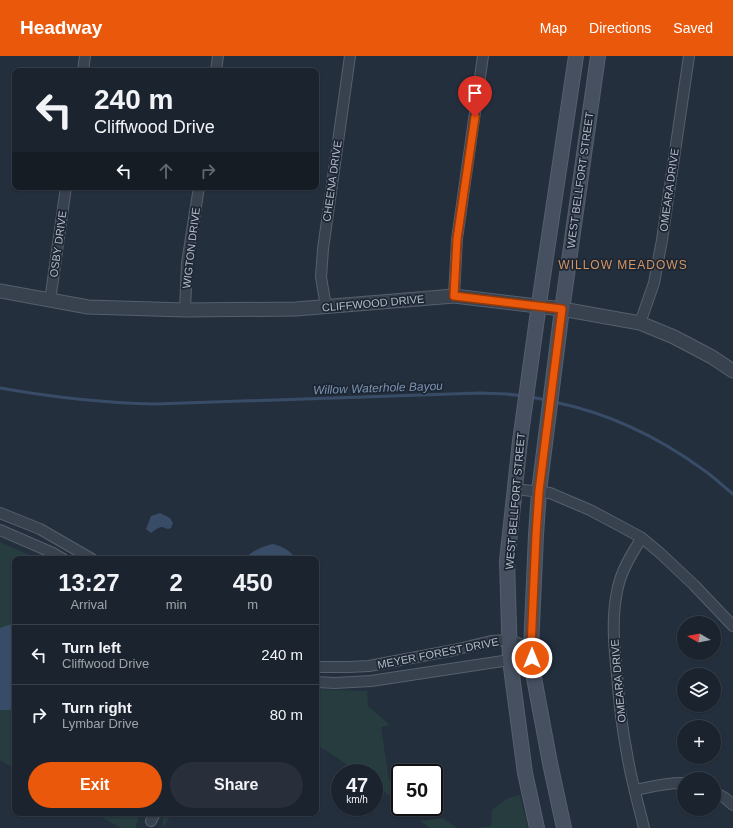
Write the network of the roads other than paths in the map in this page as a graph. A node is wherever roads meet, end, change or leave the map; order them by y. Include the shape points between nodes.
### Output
1 (85, 56) edge
2 (218, 56) edge
3 (350, 56) edge
4 (483, 56) edge
5 (576, 56) edge
6 (598, 56) edge
7 (689, 56) edge
8 (83, 68) edge
9 (216, 68) edge
10 (566, 124) junction
11 (588, 126) junction
12 (66, 190) edge
13 (199, 190) edge
14 (0, 291) edge
15 (454, 296) junction
16 (50, 301) junction
17 (538, 306) junction
18 (326, 307) junction
19 (562, 309) junction
20 (185, 310) junction
21 (640, 323) junction
22 (733, 371) edge
23 (515, 488) junction
24 (539, 491) junction
25 (0, 513) edge
26 (0, 530) edge
27 (642, 538) junction
28 (58, 556) edge
29 (87, 556) edge
30 (733, 626) edge
31 (509, 640) junction
32 (531, 648) junction
33 (510, 660) junction
34 (369, 666) junction
35 (319, 667) edge
36 (371, 681) junction
37 (319, 682) edge
38 (677, 782) edge
39 (635, 790) junction
40 (721, 796) edge
41 (733, 805) edge
42 (537, 828) edge
43 (564, 828) edge
44 (644, 828) edge

1 - 8 street
2 - 9 street
3 - 18 street, CHEENA DRIVE via 323,249 322,277
4 - 15 street via 457,239
5 - 10 main road, WEST BELLFORT STREET
6 - 11 main road, WEST BELLFORT STREET
7 - 21 street, OMEARA DRIVE via 662,240 654,283
10 - 11 main road
10 - 17 main road, WEST BELLFORT STREET
11 - 19 main road, WEST BELLFORT STREET
12 - 16 street, OSBY DRIVE
13 - 20 street, WIGTON DRIVE via 187,263
14 - 16 street, CLIFFWOOD DRIVE
15 - 17 street, CLIFFWOOD DRIVE
15 - 18 street, CLIFFWOOD DRIVE
16 - 20 street, CLIFFWOOD DRIVE via 88,308
17 - 19 street, CLIFFWOOD DRIVE
17 - 23 main road, WEST BELLFORT STREET
18 - 20 street, CLIFFWOOD DRIVE
19 - 21 street, CLIFFWOOD DRIVE
19 - 24 main road, WEST BELLFORT STREET
21 - 22 street, CLIFFWOOD DRIVE via 674,336
23 - 24 street
23 - 31 main road, WEST BELLFORT STREET via 507,561
24 - 27 street via 590,510
24 - 32 main road, WEST BELLFORT STREET
25 - 29 street via 40,529
26 - 28 street
27 - 30 street
27 - 39 street, OMEARA DRIVE via 622,572 615,604 614,624 620,717
31 - 32 street, MEYER FOREST DRIVE
31 - 33 main road, WEST BELLFORT STREET
31 - 34 street, MEYER FOREST DRIVE via 491,641
32 - 33 street, MEYER FOREST DRIVE
32 - 43 main road, WEST BELLFORT STREET via 532,667
33 - 36 street, MEYER FOREST DRIVE
33 - 42 main road, WEST BELLFORT STREET via 525,773
34 - 35 street, MEYER FOREST DRIVE
34 - 36 street
36 - 37 street, MEYER FOREST DRIVE
38 - 39 street
39 - 44 street, OMEARA DRIVE
40 - 41 street

